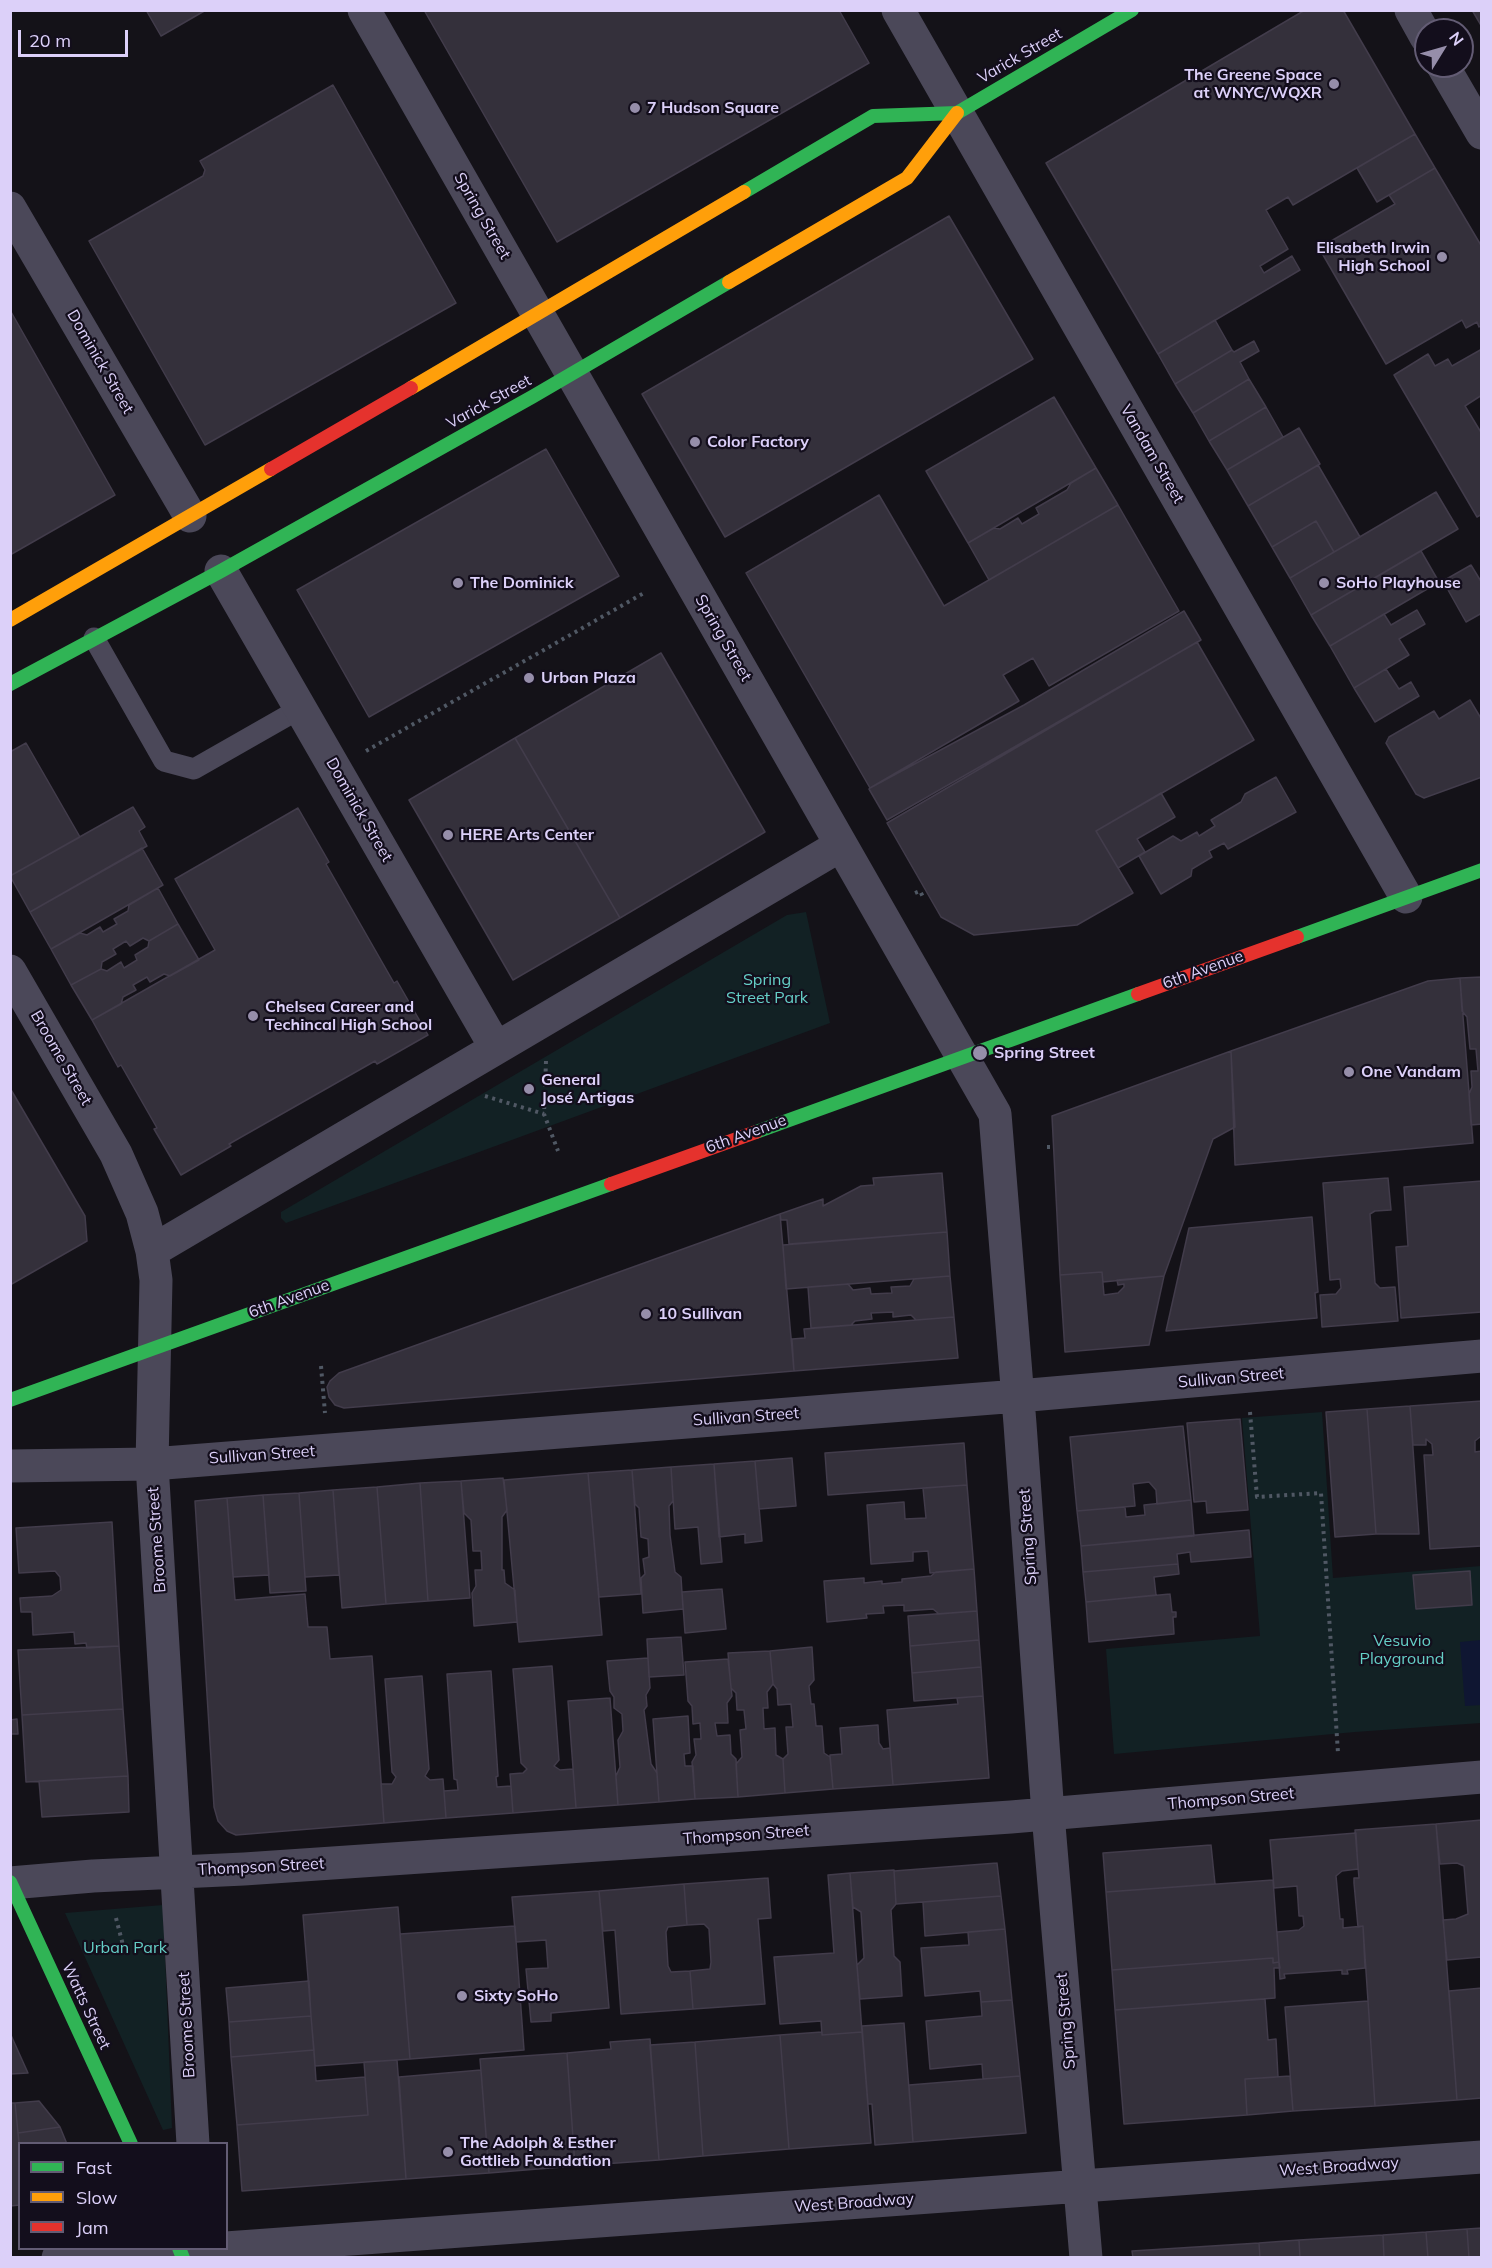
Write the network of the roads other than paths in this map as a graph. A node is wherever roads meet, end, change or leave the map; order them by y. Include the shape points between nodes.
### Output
1 (364, 10) edge
2 (898, 10) edge
3 (1132, 10) edge
4 (1450, 78) edge
5 (957, 113) junction
6 (1482, 133) edge
7 (10, 208) edge
8 (538, 314) junction
9 (571, 374) junction
10 (190, 516) junction
11 (222, 571) junction
12 (10, 620) edge
13 (94, 638) junction
14 (10, 684) edge
15 (300, 708) junction
16 (841, 845) junction
17 (1482, 870) edge
18 (1406, 897) junction
19 (10, 971) edge
20 (496, 1048) junction
21 (962, 1057) junction
22 (152, 1251) junction
23 (155, 1348) junction
24 (1482, 1356) edge
25 (1018, 1396) junction
26 (10, 1400) edge
27 (152, 1464) junction
28 (10, 1466) edge
29 (1482, 1777) edge
30 (1048, 1814) junction
31 (178, 1872) junction
32 (11, 1883) edge
33 (129, 2142) edge
34 (193, 2142) edge
35 (1482, 2157) edge
36 (1080, 2186) junction
37 (228, 2248) edge
38 (180, 2251) edge
39 (58, 2258) edge
40 (1086, 2258) edge

1 - 8 street, Spring Street
2 - 5 street, Vandam Street
3 - 5 main road, Varick Street
4 - 6 street
5 - 8 main road, Varick Street via 873,116
5 - 9 main road, Varick Street via 907,178
5 - 18 street, Vandam Street
7 - 10 street, Dominick Street
8 - 9 street, Spring Street
8 - 10 main road, Varick Street
9 - 11 main road, Varick Street
9 - 16 street, Spring Street
10 - 12 main road, Varick Street
11 - 13 main road, Varick Street
11 - 15 street, Dominick Street
13 - 14 main road, Varick Street
13 - 15 lane via 164,761 194,769
15 - 20 street, Dominick Street
16 - 20 street
16 - 21 street, Spring Street
17 - 18 main road, 6th Avenue
18 - 21 main road, 6th Avenue
19 - 22 street, Broome Street via 116,1154 142,1213
20 - 22 street
21 - 23 main road, 6th Avenue
21 - 25 street, Spring Street via 995,1114
22 - 23 street, Broome Street via 156,1280
23 - 26 main road, 6th Avenue
23 - 27 street, Broome Street
24 - 25 street, Sullivan Street
25 - 27 street, Sullivan Street
25 - 30 street, Spring Street
27 - 28 street, Sullivan Street
27 - 31 street, Broome Street
29 - 30 street, Thompson Street
30 - 31 street, Thompson Street
30 - 36 street, Spring Street
31 - 32 street, Thompson Street
31 - 34 street, Broome Street
32 - 33 main road, Watts Street
35 - 36 street, West Broadway
36 - 37 street, West Broadway
36 - 40 street, Spring Street
38 - 39 street

